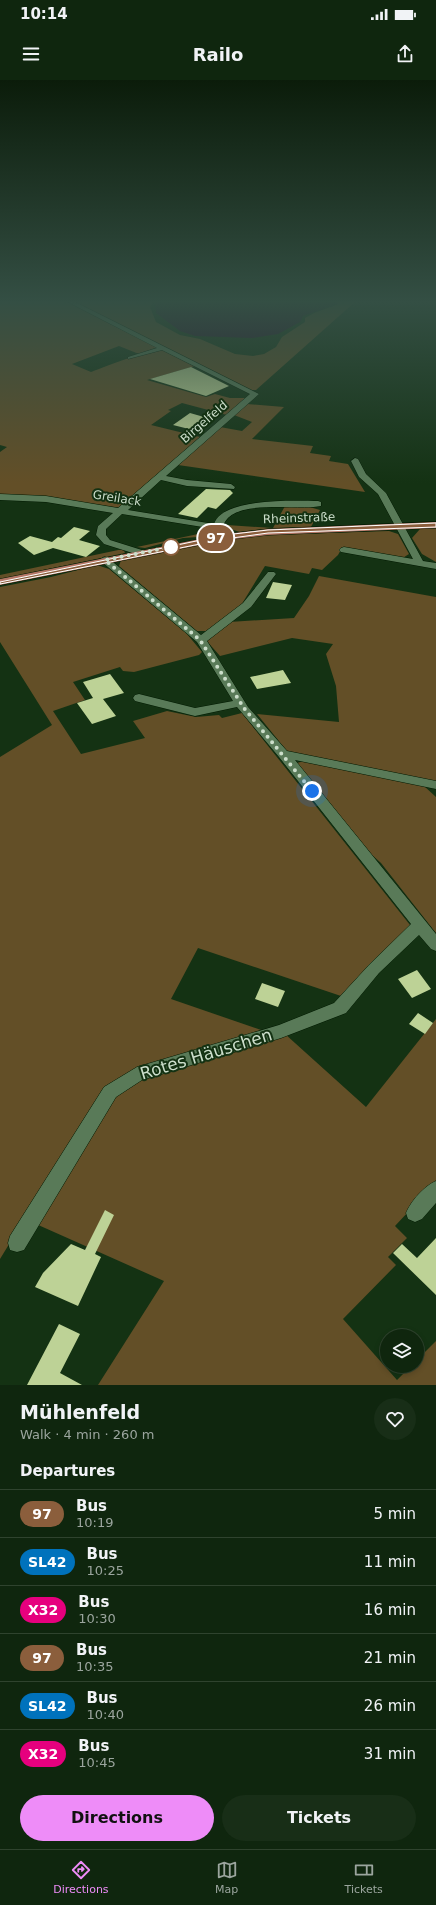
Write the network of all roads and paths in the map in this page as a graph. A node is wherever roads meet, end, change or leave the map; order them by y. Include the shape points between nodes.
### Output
1 (191, 362) edge
2 (355, 461) dead end
3 (159, 477) junction
4 (231, 487) dead end
5 (0, 497) edge
6 (318, 504) dead end
7 (121, 511) junction
8 (436, 525) edge
9 (218, 527) junction
10 (400, 528) junction
11 (225, 537) junction
12 (344, 550) dead end
13 (142, 552) junction
14 (105, 560) junction
15 (418, 562) junction
16 (436, 566) edge
17 (271, 574) dead end
18 (0, 582) edge
19 (200, 640) junction
20 (139, 698) dead end
21 (240, 703) junction
22 (283, 754) junction
23 (436, 785) edge
24 (420, 925) junction
25 (436, 945) edge
26 (436, 1190) edge
27 (415, 1213) dead end
28 (17, 1243) dead end

1 - 3 street, Birgelfeld via 255,394
2 - 10 street via 362,476 382,493
3 - 4 street via 187,483
3 - 7 street, Birgelfeld
5 - 7 street, Greilack via 46,499
6 - 9 street via 275,504 230,512 221,517
7 - 9 street, Greilack
7 - 13 street, Birgelfeld via 101,528 100,535 107,542
8 - 10 main road, Rheinstraße
9 - 11 street
10 - 11 main road, Rheinstraße via 268,532
10 - 15 street
11 - 13 main road, Rheinstraße
12 - 15 street
13 - 14 main road, Rheinstraße
14 - 18 main road, Rheinstraße
14 - 19 street
15 - 16 street
17 - 19 street via 247,605
19 - 21 street
20 - 21 street via 195,712
21 - 22 street
22 - 23 street
22 - 24 street
24 - 25 street
24 - 28 street, Rotes Häuschen via 374,969 340,1008 281,1031 137,1074 110,1092
26 - 27 street

